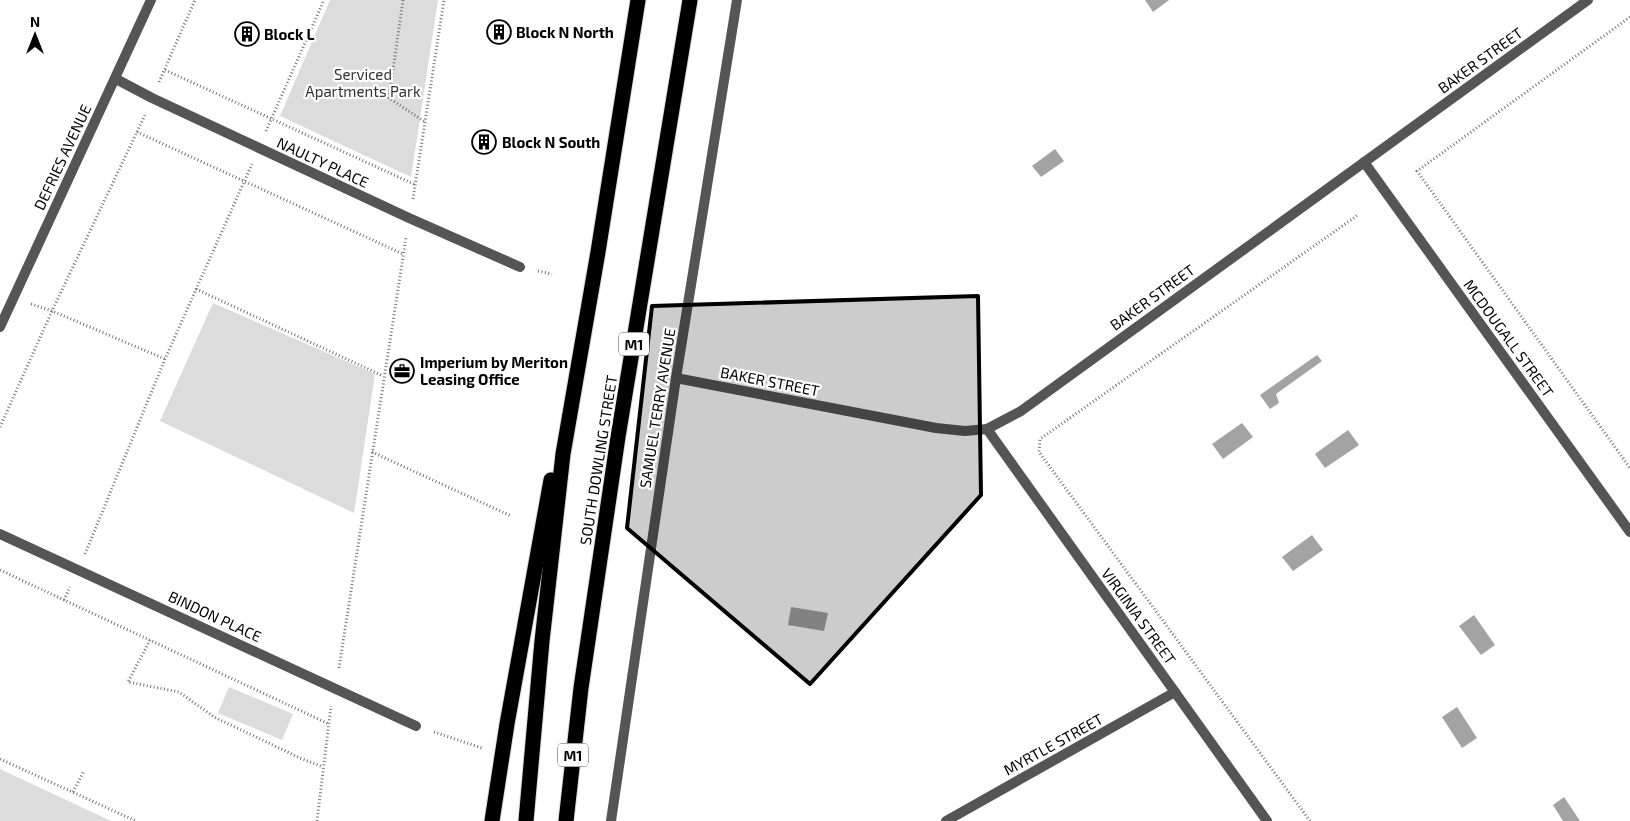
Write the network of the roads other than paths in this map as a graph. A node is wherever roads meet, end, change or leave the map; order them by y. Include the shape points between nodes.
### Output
1 (151, 0) edge
2 (638, 0) edge
3 (690, 0) edge
4 (737, 0) edge
5 (1588, 0) edge
6 (116, 79) junction
7 (1364, 162) junction
8 (598, 252) junction
9 (520, 267) dead end
10 (0, 327) edge
11 (676, 378) junction
12 (987, 429) junction
13 (1630, 532) edge
14 (0, 534) edge
15 (1175, 692) junction
16 (416, 726) road end
17 (492, 821) edge
18 (526, 821) edge
19 (566, 821) edge
20 (611, 821) edge
21 (946, 821) edge
22 (1267, 821) edge

1 - 6 street, DEFRIES AVENUE
2 - 8 highway
3 - 19 highway, SOUTH DOWLING STREET / M1 via 618,437 581,688
4 - 11 street, SAMUEL TERRY AVENUE
5 - 7 street, BAKER STREET
6 - 9 street, NAULTY PLACE
6 - 10 street, DEFRIES AVENUE
7 - 12 street, BAKER STREET via 1021,410
7 - 13 street, MCDOUGALL STREET
8 - 17 highway via 545,510
8 - 18 highway via 563,454
11 - 12 street, BAKER STREET via 936,428
11 - 20 street, SAMUEL TERRY AVENUE
12 - 15 street, VIRGINIA STREET
14 - 16 street, BINDON PLACE
15 - 21 street, MYRTLE STREET
15 - 22 street, VIRGINIA STREET

